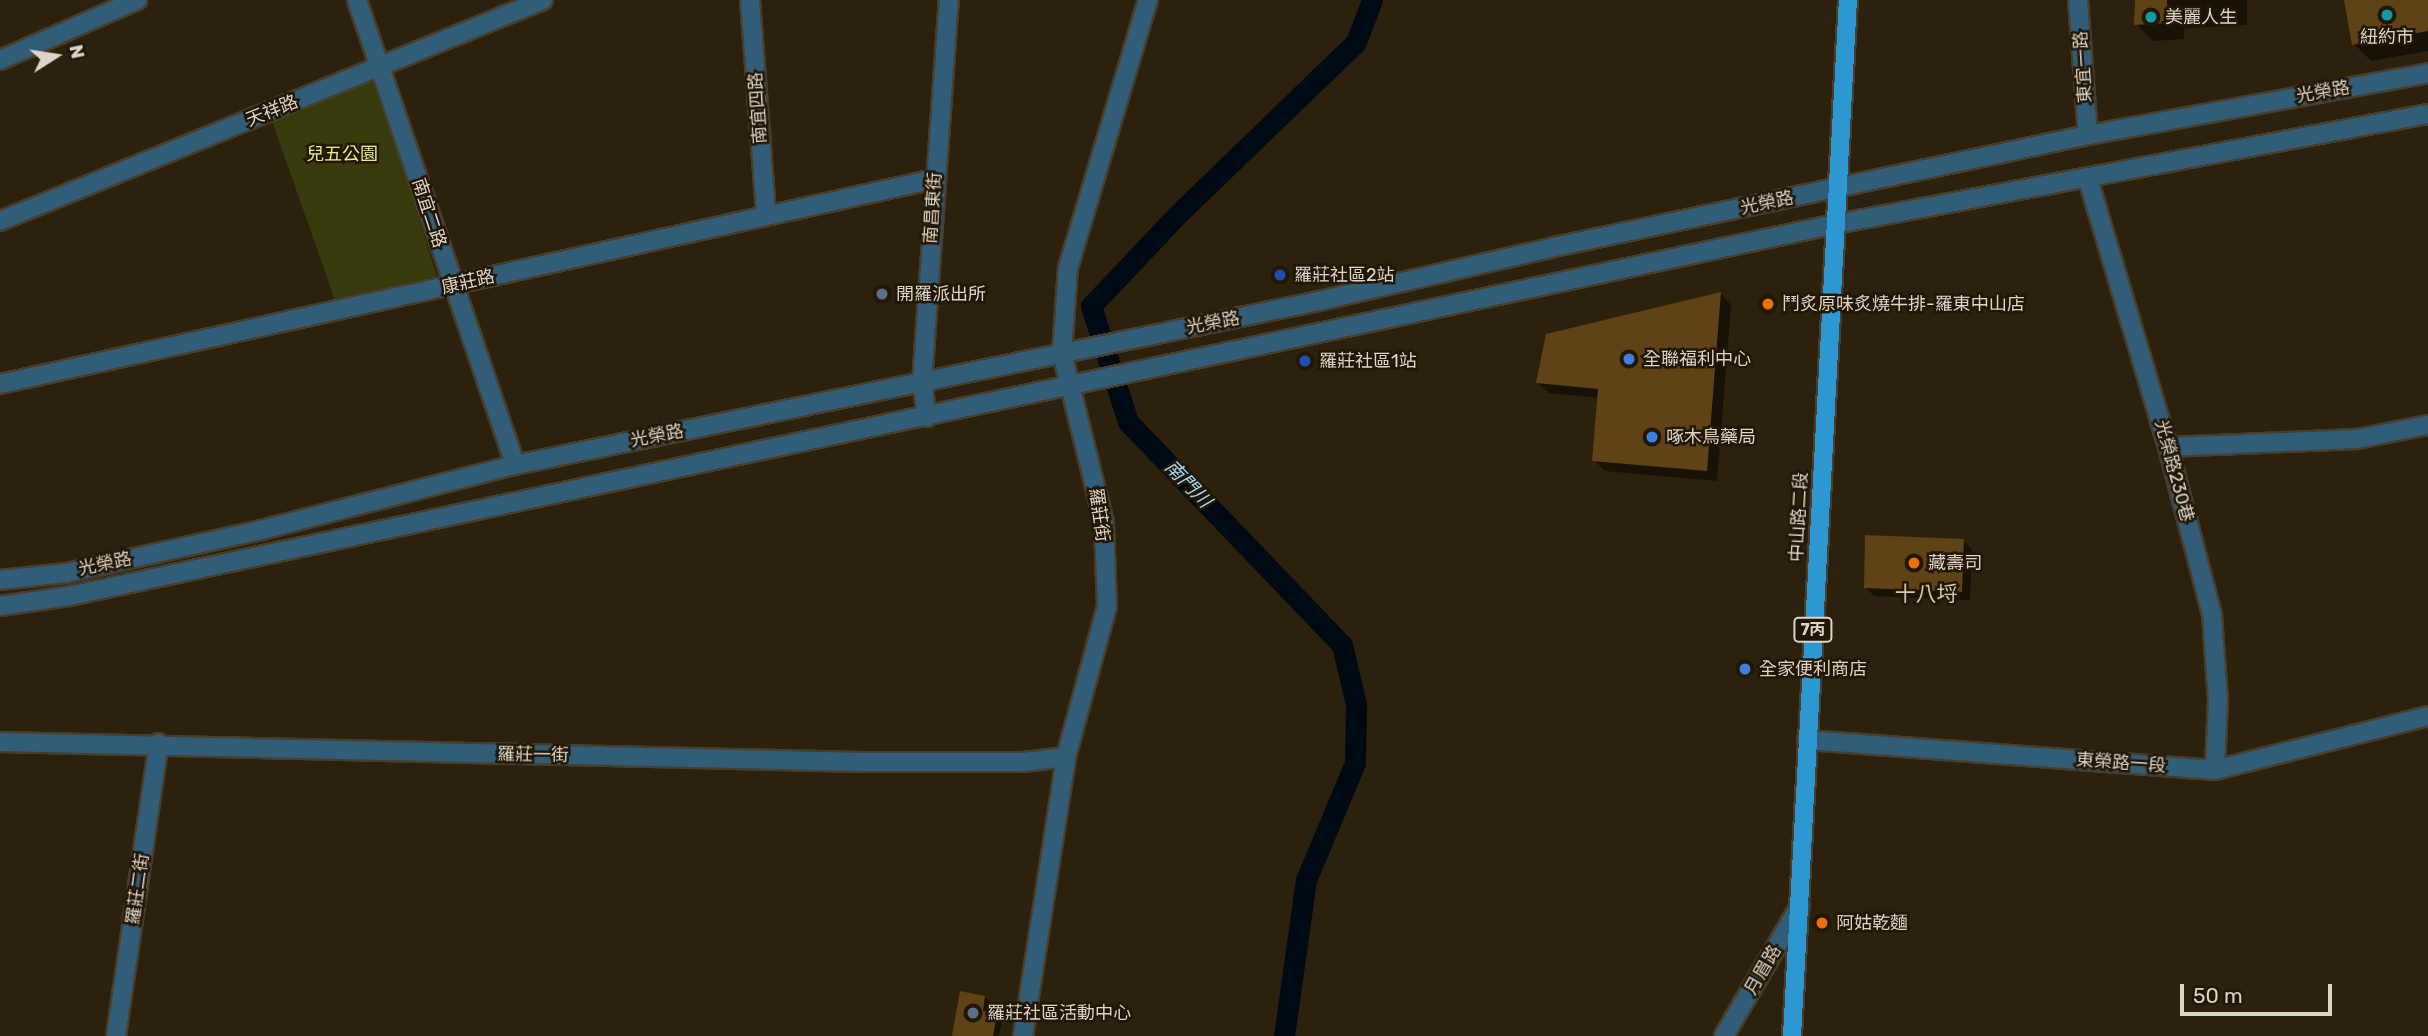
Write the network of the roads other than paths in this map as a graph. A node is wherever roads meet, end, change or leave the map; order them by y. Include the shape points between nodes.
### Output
1 (137, 0) edge
2 (357, 0) edge
3 (543, 0) edge
4 (750, 0) edge
5 (949, 0) edge
6 (1148, 0) edge
7 (1849, 0) edge
8 (2078, 0) edge
9 (0, 60) edge
10 (381, 67) junction
11 (2428, 73) edge
12 (2428, 114) edge
13 (2088, 135) junction
14 (935, 179) junction
15 (2088, 179) junction
16 (1839, 188) junction
17 (766, 215) junction
18 (0, 221) edge
19 (1836, 224) junction
20 (452, 286) junction
21 (1062, 353) junction
22 (922, 383) junction
23 (1072, 383) junction
24 (0, 384) edge
25 (927, 417) junction
26 (2428, 425) edge
27 (2168, 447) junction
28 (515, 465) junction
29 (0, 580) edge
30 (0, 606) edge
31 (2428, 716) edge
32 (1807, 740) junction
33 (0, 742) edge
34 (159, 743) junction
35 (1066, 757) junction
36 (2215, 770) junction
37 (1801, 904) junction
38 (116, 1036) edge
39 (1023, 1036) edge
40 (1724, 1036) edge
41 (1792, 1036) edge

1 - 9 street
2 - 10 street, 南宜二路
3 - 10 street, 天祥路
4 - 17 street, 南宜四路
5 - 14 street, 南昌東街
6 - 21 street, 羅莊街 via 1068,268
7 - 16 main road, 中山路二段 / 7丙
8 - 13 street, 東宜一路
10 - 18 street, 天祥路
10 - 20 street, 南宜二路
11 - 13 street, 光榮路
12 - 15 street, 光榮路
13 - 16 street, 光榮路
14 - 17 street, 康莊路
14 - 22 street, 南昌東街
15 - 19 street, 光榮路
15 - 27 street, 光榮路230巷
16 - 19 main road, 中山路二段 / 7丙
16 - 21 street, 光榮路
17 - 20 street, 康莊路
19 - 23 street, 光榮路
19 - 32 main road, 中山路二段 / 7丙
20 - 24 street, 康莊路
20 - 28 street, 南宜二路
21 - 22 street, 光榮路
21 - 23 street, 羅莊街
22 - 25 street, 南昌東街
22 - 28 street, 光榮路
23 - 25 street, 光榮路
23 - 35 street, 羅莊街 via 1104,523 1107,606
25 - 30 street, 光榮路
26 - 27 street via 2357,439
27 - 36 street, 光榮路230巷 via 2212,615 2218,700
28 - 29 street, 光榮路 via 261,530 66,573
31 - 36 street, 東榮路一段
32 - 36 street, 東榮路一段
32 - 37 main road, 中山路二段 / 7丙
33 - 34 street, 羅莊一街
34 - 35 street, 羅莊一街 via 863,762 1023,762
34 - 38 street, 羅莊二街
35 - 39 street, 羅莊街
37 - 40 street, 月眉路
37 - 41 main road, 中山路二段 / 7丙

